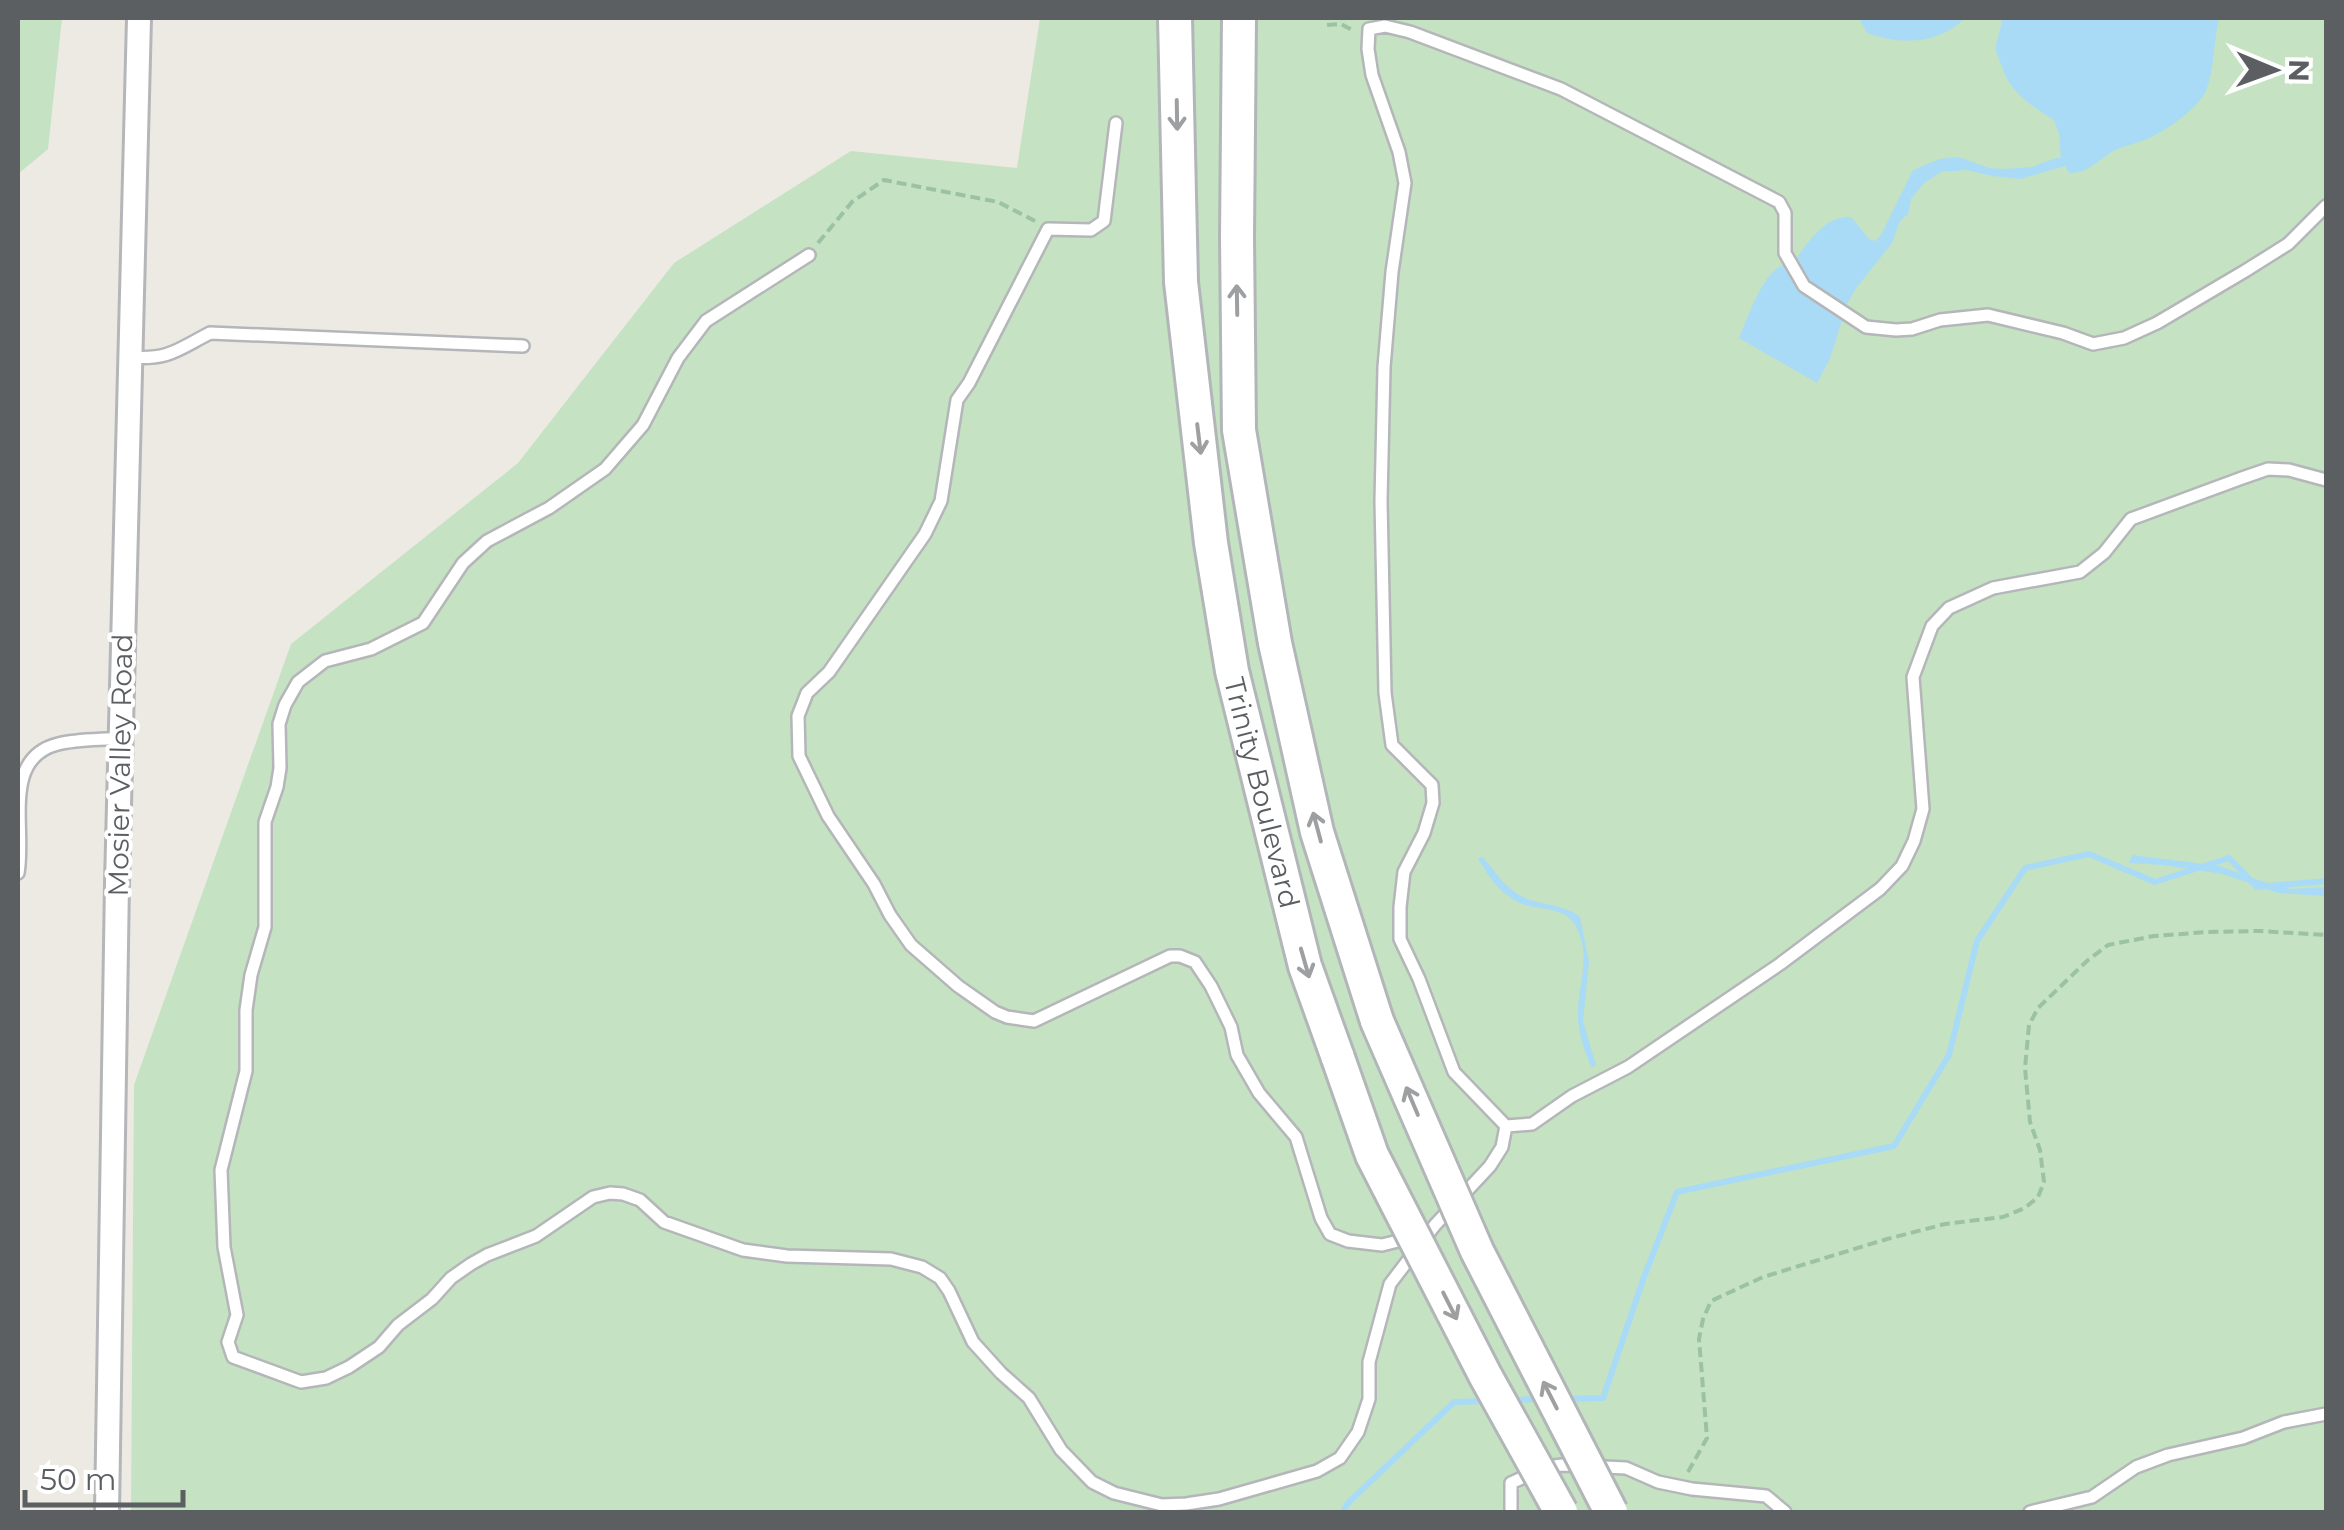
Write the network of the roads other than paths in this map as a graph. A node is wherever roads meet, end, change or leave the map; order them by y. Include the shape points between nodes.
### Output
1 (139, 18) edge
2 (1175, 18) edge
3 (1239, 18) edge
4 (1116, 122) dead end
5 (2326, 206) edge
6 (809, 255) road end
7 (523, 346) dead end
8 (130, 357) junction
9 (2326, 480) edge
10 (120, 738) junction
11 (18, 872) edge
12 (1506, 1126) junction
13 (1428, 1233) junction
14 (2326, 1414) edge
15 (107, 1512) edge
16 (1511, 1512) edge
17 (1561, 1512) edge
18 (1610, 1512) edge
19 (1785, 1512) edge
20 (2030, 1512) edge

1 - 8 street, Mosier Valley Road
2 -> 17 main road, Trinity Boulevard, bridge via 1181,282 1214,562 1232,670 1305,966 1372,1155
18 -> 3 main road, Trinity Boulevard, bridge via 1476,1251 1378,1020 1317,832 1238,430
4 - 13 lane via 1104,222 1091,230 1048,229 957,400 940,501 925,534 829,672 807,693 798,716 799,756 890,916 911,945 958,986 995,1012 1034,1022 1170,956 1195,962 1231,1027 1237,1055 1296,1138 1330,1234 1382,1245
5 - 12 lane via 2288,244 2124,338 2094,344 1988,316 1912,329 1866,327 1804,286 1785,253 1780,202 1560,89 1410,32 1369,29 1372,75 1405,183 1384,367 1385,693 1392,746 1432,785 1433,803 1404,872 1400,940 1454,1072
6 - 13 lane via 706,320 643,425 606,469 487,541 463,563 422,623 371,649 325,661 298,682 285,705 277,788 265,822 265,927 246,1010 246,1070 221,1170 236,1315 228,1342 233,1358 301,1382 326,1378 380,1347 471,1264 536,1236 594,1197 623,1194 664,1222 743,1250 890,1258 922,1267 940,1278 974,1342 1028,1398 1060,1450 1092,1482 1162,1505 1186,1504 1317,1472 1340,1458 1369,1400 1369,1362 1390,1284
7 - 8 lane via 210,334 168,356
8 - 10 street, Mosier Valley Road
9 - 12 lane via 2268,469 2131,519 2080,572 1993,588 1950,608 1932,626 1913,677 1922,809 1902,866 1780,964 1628,1067 1532,1124
10 - 11 lane via 58,744 34,754 21,785
10 - 15 street, Mosier Valley Road
12 - 13 lane via 1490,1166
14 - 20 lane via 2168,1455 2092,1497
16 - 19 lane via 1511,1484 1562,1464 1626,1468 1674,1486 1766,1496

